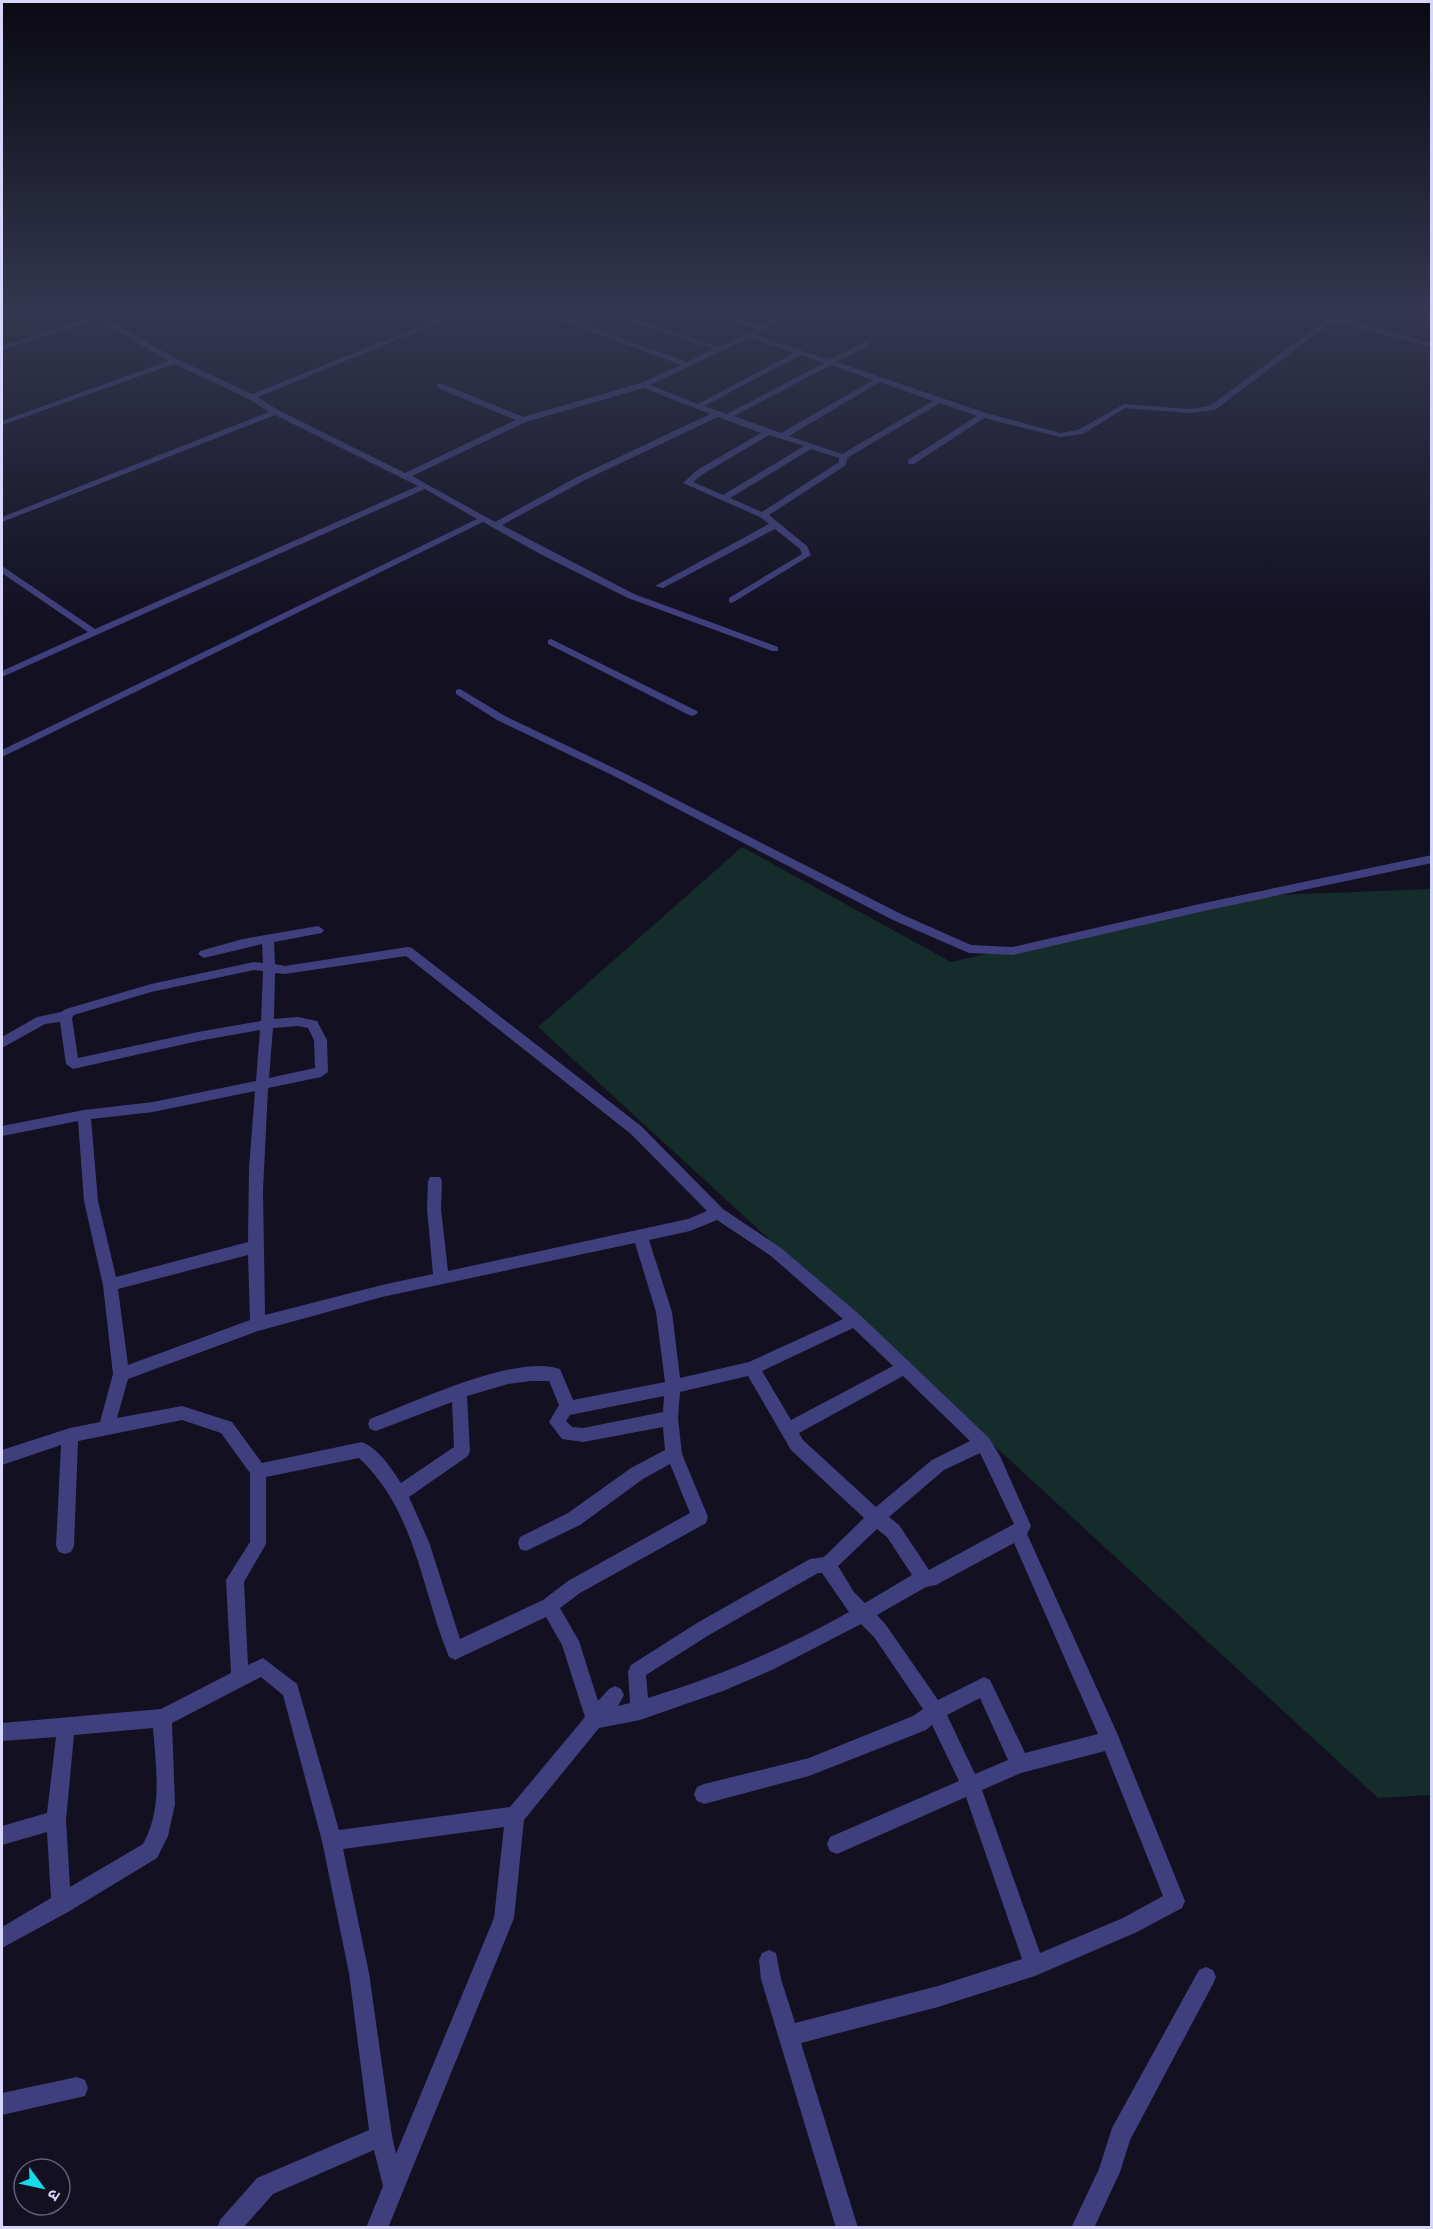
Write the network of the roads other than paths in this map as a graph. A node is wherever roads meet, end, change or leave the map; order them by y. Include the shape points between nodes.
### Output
1 (32, 412) edge
2 (275, 412) joint
3 (504, 412) edge
4 (551, 412) edge
5 (713, 412) edge
6 (736, 412) edge
7 (823, 412) edge
8 (920, 412) edge
9 (974, 412) edge
10 (1113, 412) edge
11 (717, 414) junction
12 (983, 415) junction
13 (729, 416) junction
14 (523, 420) junction
15 (2, 423) edge
16 (768, 432) junction
17 (784, 435) junction
18 (809, 447) junction
19 (843, 457) junction
20 (911, 462) dead end
21 (406, 476) junction
22 (425, 486) junction
23 (723, 499) junction
24 (763, 515) junction
25 (485, 519) junction
26 (2, 520) edge
27 (497, 524) junction
28 (775, 525) junction
29 (2, 569) edge
30 (660, 586) dead end
31 (732, 600) dead end
32 (95, 633) junction
33 (551, 642) dead end
34 (775, 649) dead end
35 (2, 674) edge
36 (460, 692) dead end
37 (693, 713) dead end
38 (2, 754) edge
39 (1431, 859) edge
40 (318, 930) dead end
41 (268, 940) junction
42 (204, 954) dead end
43 (269, 967) junction
44 (65, 1016) junction
45 (267, 1023) junction
46 (2, 1043) edge
47 (263, 1086) junction
48 (84, 1115) junction
49 (2, 1131) edge
50 (435, 1181) dead end
51 (718, 1213) junction
52 (640, 1234) junction
53 (254, 1247) junction
54 (441, 1279) junction
55 (110, 1285) junction
56 (855, 1320) junction
57 (258, 1324) junction
58 (752, 1368) junction
59 (904, 1368) junction
60 (121, 1374) junction
61 (673, 1387) junction
62 (459, 1393) junction
63 (567, 1408) junction
64 (670, 1418) junction
65 (376, 1424) dead end
66 (106, 1428) junction
67 (788, 1430) junction
68 (70, 1435) junction
69 (983, 1443) junction
70 (674, 1454) junction
71 (2, 1457) edge
72 (258, 1471) junction
73 (399, 1494) junction
74 (877, 1517) junction
75 (1018, 1532) junction
76 (526, 1543) dead end
77 (65, 1546) dead end
78 (827, 1564) junction
79 (924, 1578) junction
80 (549, 1606) junction
81 (864, 1615) junction
82 (240, 1678) junction
83 (615, 1695) dead end
84 (640, 1711) junction
85 (935, 1711) junction
86 (162, 1718) junction
87 (595, 1720) junction
88 (66, 1726) junction
89 (2, 1732) edge
90 (1110, 1740) junction
91 (1020, 1764) junction
92 (971, 1786) junction
93 (704, 1794) dead end
94 (515, 1816) junction
95 (56, 1820) junction
96 (2, 1835) edge
97 (332, 1841) junction
98 (837, 1844) dead end
99 (61, 1905) junction
100 (2, 1938) edge
101 (769, 1960) dead end
102 (1035, 1966) junction
103 (1206, 1977) dead end
104 (789, 2035) junction
105 (77, 2088) dead end
106 (2, 2104) edge
107 (381, 2136) junction
108 (393, 2183) junction
109 (228, 2228) edge
110 (377, 2228) edge
111 (847, 2228) edge
112 (1082, 2228) edge

1 - 15 street
2 - 21 street
2 - 26 street
3 - 14 street
4 - 14 street
5 - 11 street
6 - 13 street
7 - 17 street
8 - 19 street
9 - 12 street
10 - 12 street via 1071,435 1034,430
11 - 13 street
11 - 27 street via 582,478
12 - 20 street
13 - 16 street
14 - 21 street
16 - 17 street
16 - 23 street via 688,481
17 - 18 street
18 - 19 street
18 - 23 street
19 - 24 street via 843,463
21 - 22 street
22 - 25 street
22 - 32 street
23 - 24 street
24 - 28 street
25 - 27 street
25 - 38 street
27 - 34 street via 632,596
28 - 30 street
28 - 31 street via 804,548 807,555
29 - 32 street
32 - 35 street
33 - 37 street
36 - 39 street via 501,718 897,917 969,949 1013,951
40 - 41 street
41 - 42 street
41 - 43 street
43 - 44 street via 254,966 151,988 70,1011
43 - 45 street
43 - 51 street via 285,970 408,951 636,1130
44 - 45 street via 74,1064
44 - 46 street via 42,1020
45 - 47 street
45 - 47 street via 298,1020 314,1025 319,1034 321,1072
47 - 48 street via 153,1107
47 - 53 street
48 - 49 street
48 - 55 street via 91,1201
50 - 54 street
51 - 52 street via 690,1225
51 - 56 street via 776,1252
52 - 54 street
52 - 61 street via 664,1312
53 - 55 street
53 - 57 street
54 - 57 street
55 - 60 street
56 - 58 street
56 - 59 street
57 - 60 street
58 - 61 street
58 - 67 street
59 - 67 street
59 - 69 street
60 - 66 street
61 - 63 street
61 - 64 street
62 - 63 street via 477,1385 538,1373 554,1374
62 - 65 street
62 - 73 street via 462,1451
63 - 64 street via 557,1422 568,1434 583,1435
64 - 70 street
66 - 68 street
66 - 72 street via 182,1413 226,1427
67 - 74 street via 798,1445
68 - 71 street
68 - 77 street
69 - 74 street via 938,1465
69 - 75 street via 1023,1526
70 - 76 street via 660,1459 580,1515
70 - 80 street via 700,1517 574,1587
72 - 73 street via 362,1450 374,1458
72 - 82 street via 258,1544 235,1580
73 - 80 street via 415,1530 454,1651
74 - 78 street
74 - 79 street via 893,1531
75 - 79 street via 930,1579
75 - 90 street
78 - 81 street
78 - 84 street via 816,1565 637,1671
79 - 81 street
80 - 87 street via 570,1641
81 - 84 street via 724,1681
81 - 85 street via 880,1631
82 - 86 street
82 - 97 street via 263,1667 291,1690
83 - 87 street
84 - 87 street
85 - 91 street via 984,1686
85 - 92 street
85 - 93 street via 918,1723 809,1767
86 - 88 street
86 - 99 street via 167,1810 159,1837 150,1851
87 - 94 street
88 - 89 street
88 - 95 street
90 - 91 street
90 - 102 street via 1175,1900 1144,1918
91 - 92 street
92 - 98 street
92 - 102 street
94 - 97 street
94 - 108 street via 504,1918
95 - 96 street
95 - 99 street
97 - 107 street via 359,1973
99 - 100 street
101 - 104 street via 771,1980
102 - 104 street via 877,2014
103 - 112 street via 1120,2136 1109,2172
104 - 111 street
105 - 106 street
107 - 108 street
107 - 109 street via 265,2186
108 - 110 street

